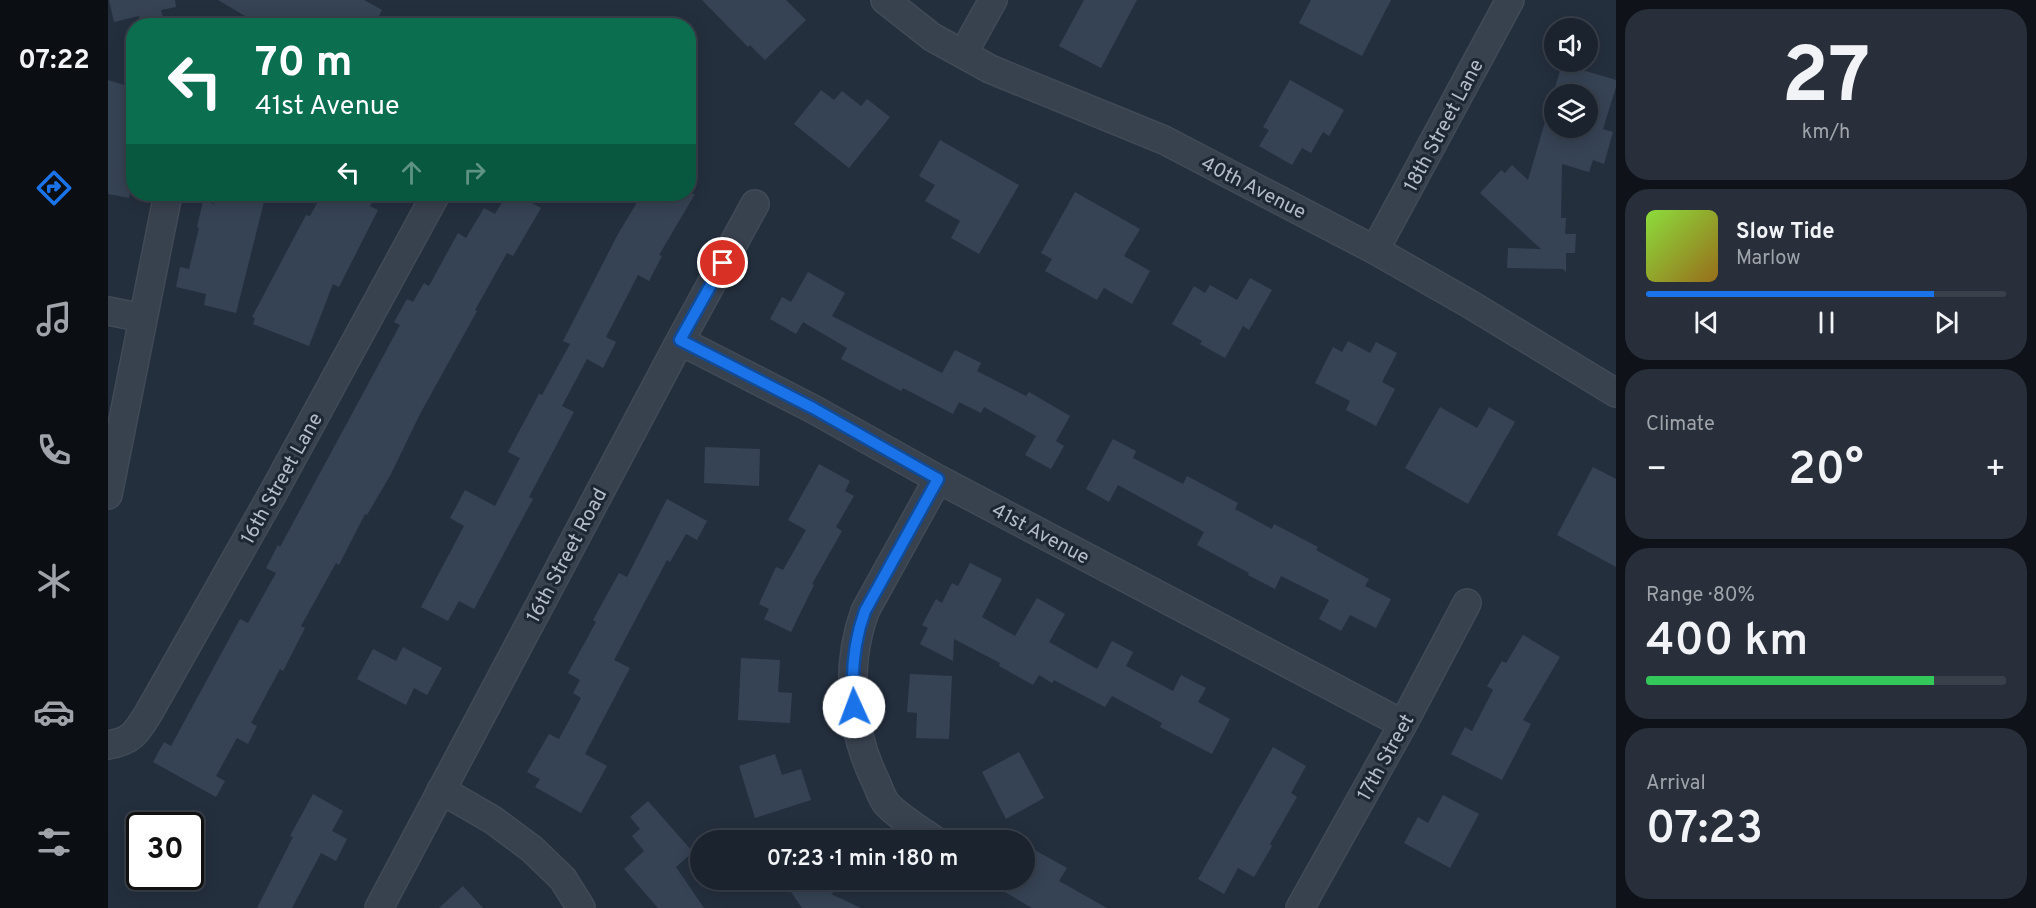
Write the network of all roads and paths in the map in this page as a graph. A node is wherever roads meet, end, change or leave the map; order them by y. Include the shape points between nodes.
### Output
1 (885, 0) edge
2 (993, 0) edge
3 (1510, 0) edge
4 (963, 54) junction
5 (167, 201) edge
6 (432, 201) edge
7 (755, 204) dead end
8 (1375, 250) junction
9 (108, 311) edge
10 (143, 318) junction
11 (680, 340) junction
12 (1616, 393) edge
13 (938, 479) junction
14 (108, 495) edge
15 (1467, 603) dead end
16 (1403, 724) junction
17 (108, 745) edge
18 (441, 790) junction
19 (921, 830) edge
20 (379, 908) edge
21 (581, 908) edge
22 (1300, 908) edge

1 - 4 street, 40th Avenue via 932,37
2 - 4 street
3 - 8 street, 18th Street Lane
4 - 8 street, 40th Avenue via 990,69 1164,140
5 - 10 street
6 - 17 street, 16th Street Lane via 148,714 134,735
7 - 11 street, 16th Street Road
8 - 12 street, 40th Avenue
9 - 10 street
10 - 14 street
11 - 13 street, 41st Avenue via 813,408
11 - 18 street, 16th Street Road
13 - 16 street, 41st Avenue
13 - 19 street via 865,611 859,627 852,686 856,728 866,763 886,804
15 - 16 street, 17th Street
16 - 22 street, 17th Street
18 - 20 street, 16th Street Road
18 - 21 street via 493,820 532,849 563,879

